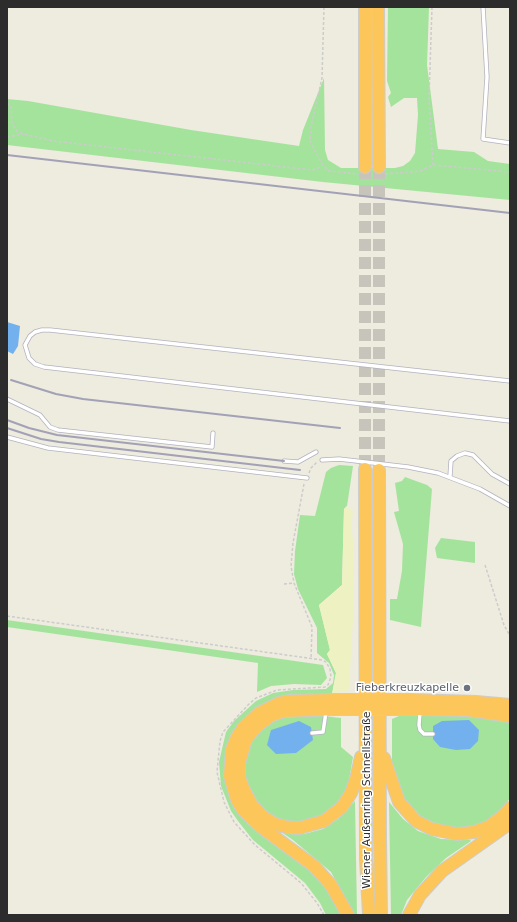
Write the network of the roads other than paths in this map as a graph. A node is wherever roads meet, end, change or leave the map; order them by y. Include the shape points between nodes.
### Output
1 (365, 7) edge
2 (378, 7) edge
3 (483, 7) edge
4 (510, 143) edge
5 (379, 170) tunnel mouth
6 (362, 171) tunnel mouth
7 (510, 381) edge
8 (7, 398) edge
9 (510, 421) edge
10 (213, 433) dead end
11 (7, 437) edge
12 (316, 452) dead end
13 (322, 460) road end
14 (284, 461) dead end
15 (365, 469) tunnel mouth
16 (379, 470) tunnel mouth
17 (450, 476) junction
18 (307, 478) road end
19 (510, 484) edge
20 (510, 506) edge
21 (510, 705) edge
22 (332, 706) junction
23 (414, 706) junction
24 (510, 716) edge
25 (366, 720) junction
26 (312, 733) dead end
27 (433, 734) dead end
28 (380, 740) junction
29 (510, 808) edge
30 (510, 823) edge
31 (348, 915) edge
32 (368, 915) edge
33 (382, 915) edge
34 (409, 915) edge

1 - 6 highway
2 - 5 highway
3 - 4 lane via 487,77 483,139
7 - 9 lane via 50,330 35,332 25,345 29,358 35,364 44,367
8 - 10 lane via 40,415 50,427 58,430 212,447
11 - 18 lane via 64,450
12 - 14 lane via 298,462
13 - 17 lane via 339,459 408,467
15 - 25 highway, Wiener Außenring Schnellstraße
16 - 28 highway, Wiener Außenring Schnellstraße
17 - 19 lane via 451,461 465,453 473,455 492,474
17 - 20 lane
21 - 23 highway via 476,702
22 - 23 highway, bridge
22 - 25 highway via 272,715 258,725 246,739 239,763 244,790 262,816 275,824 299,828 311,826 329,818 342,807 356,779
22 - 26 lane via 323,732
22 - 31 highway via 291,701 279,703 259,713 237,737 232,749 230,776 237,800 243,810 261,827 314,866 331,885
23 - 24 highway
23 - 27 lane via 420,730 424,734
25 - 32 highway, Wiener Außenring Schnellstraße
28 - 29 highway via 387,771 399,802 416,821 445,832 474,832 488,827
28 - 33 highway, Wiener Außenring Schnellstraße
30 - 34 highway via 442,871 420,895

